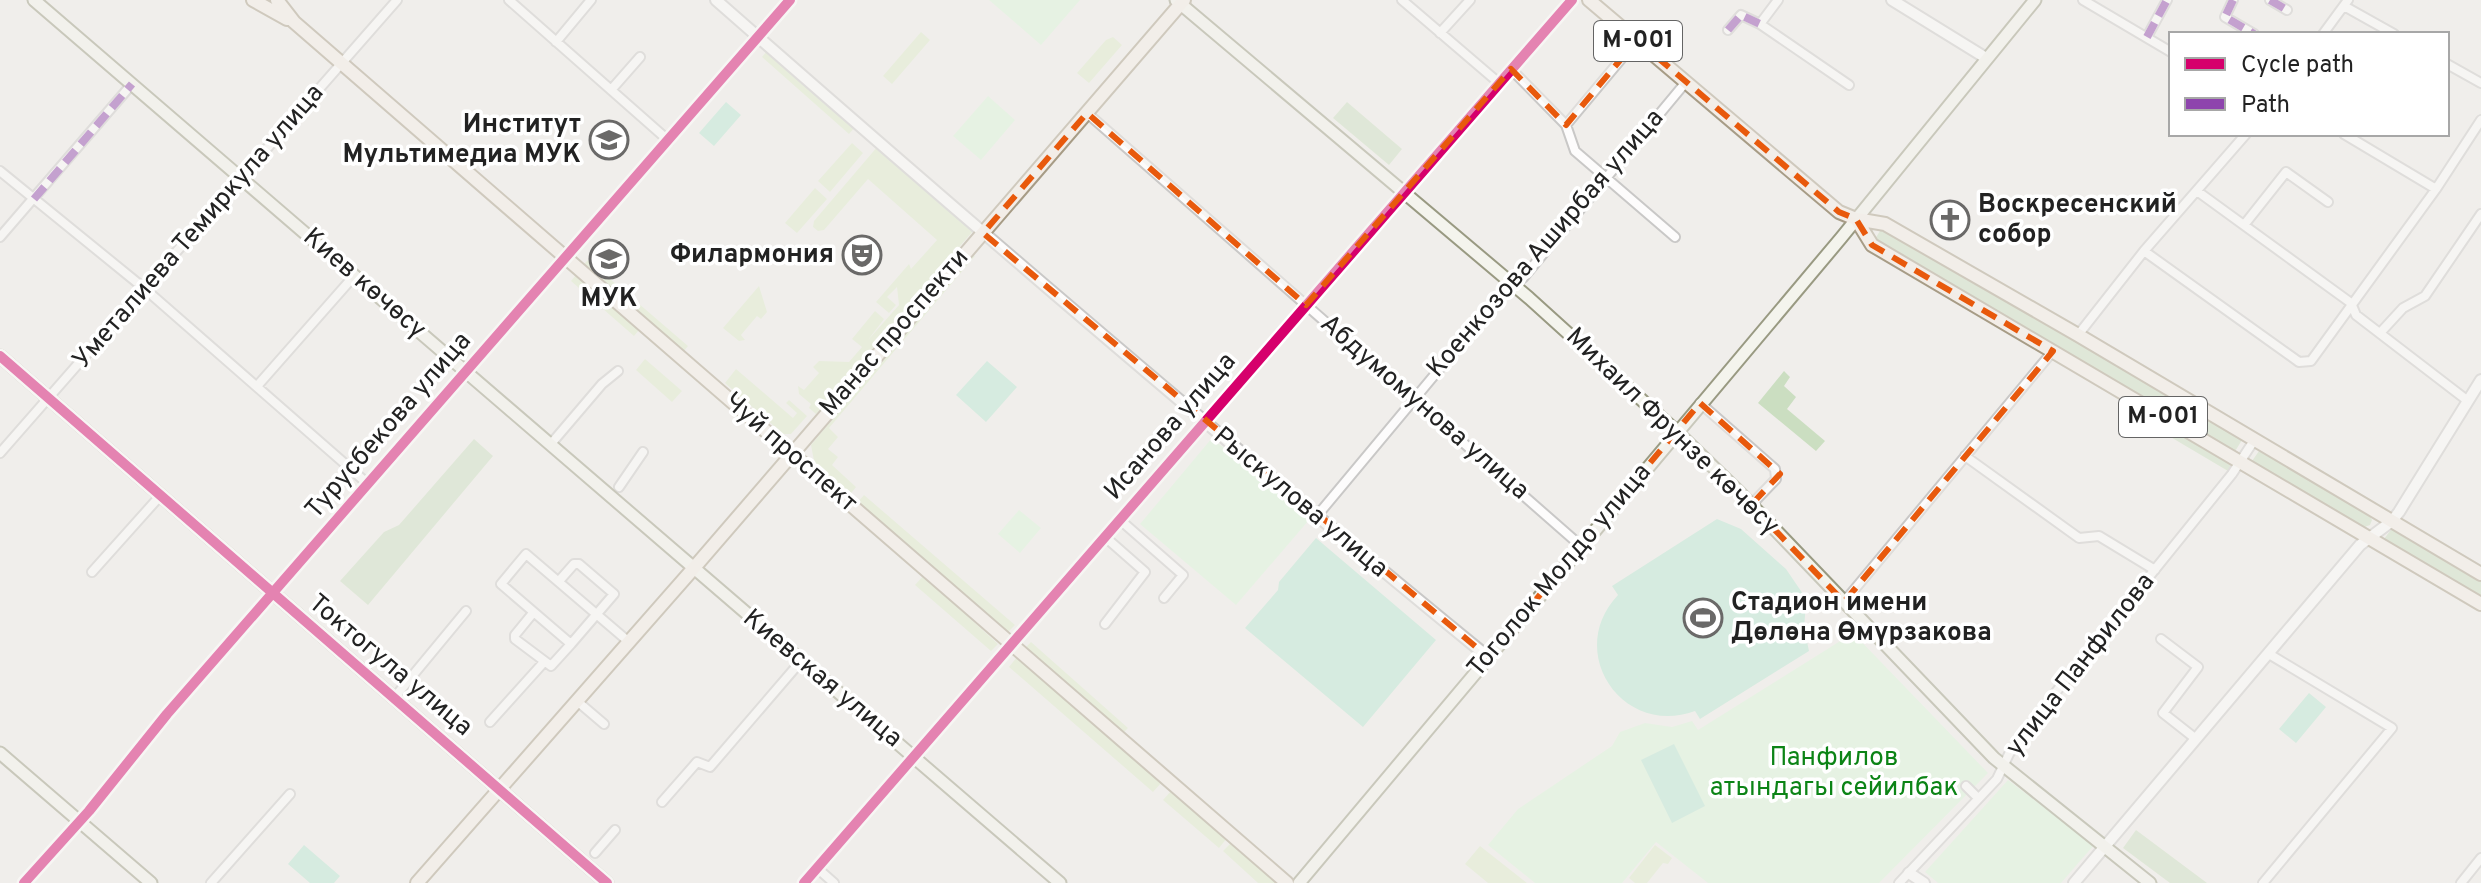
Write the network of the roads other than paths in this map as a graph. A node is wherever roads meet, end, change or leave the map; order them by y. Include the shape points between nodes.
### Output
1 (34, 0) edge
2 (253, 0) edge
3 (277, 0) edge
4 (397, 0) edge
5 (509, 0) edge
6 (591, 0) edge
7 (716, 0) edge
8 (790, 0) edge
9 (1402, 0) edge
10 (1470, 0) edge
11 (1572, 0) edge
12 (1589, 0) edge
13 (1778, 0) edge
14 (1892, 0) edge
15 (2035, 0) edge
16 (2083, 0) edge
17 (2167, 0) edge
18 (2233, 0) edge
19 (2270, 0) edge
20 (1180, 1) edge
21 (2346, 3) edge
22 (2287, 10) dead end
23 (294, 22) junction
24 (1760, 24) junction
25 (1728, 30) dead end
26 (2251, 32) edge
27 (2324, 32) edge
28 (2391, 32) edge
29 (1440, 33) junction
30 (2147, 37) junction
31 (759, 38) junction
32 (1637, 40) junction
33 (556, 42) junction
34 (2169, 51) edge
35 (640, 57) dead end
36 (1986, 58) junction
37 (341, 64) junction
38 (2449, 65) edge
39 (1511, 69) junction
40 (1686, 82) junction
41 (1499, 83) junction
42 (2481, 83) edge
43 (132, 84) junction
44 (1849, 85) dead end
45 (611, 90) junction
46 (1087, 113) junction
47 (2481, 120) edge
48 (1566, 125) junction
49 (2244, 136) edge
50 (2347, 136) edge
51 (669, 141) junction
52 (0, 171) edge
53 (1604, 177) junction
54 (241, 178) junction
55 (2436, 189) junction
56 (2197, 191) junction
57 (1405, 193) junction
58 (34, 199) junction
59 (2328, 202) dead end
60 (2481, 214) edge
61 (1856, 219) junction
62 (2244, 225) junction
63 (983, 233) junction
64 (0, 237) edge
65 (1675, 237) dead end
66 (2144, 251) junction
67 (566, 259) junction
68 (354, 276) junction
69 (1512, 282) junction
70 (145, 289) junction
71 (2351, 303) junction
72 (1306, 305) junction
73 (2380, 333) junction
74 (2078, 335) junction
75 (2053, 351) junction
76 (0, 356) edge
77 (618, 371) dead end
78 (465, 372) junction
79 (2481, 380) edge
80 (258, 385) junction
81 (49, 398) junction
82 (1412, 398) junction
83 (2474, 398) edge
84 (1700, 403) junction
85 (1205, 423) junction
86 (1676, 431) junction
87 (2255, 439) junction
88 (550, 445) junction
89 (643, 452) dead end
90 (0, 453) edge
91 (791, 453) junction
92 (1965, 456) junction
93 (2240, 463) junction
94 (368, 484) junction
95 (619, 487) dead end
96 (160, 496) junction
97 (1751, 505) junction
98 (1316, 517) junction
99 (1119, 519) junction
100 (2392, 521) junction
101 (1104, 536) junction
102 (2370, 537) junction
103 (1581, 546) junction
104 (693, 569) junction
105 (2155, 570) junction
106 (92, 572) dead end
107 (2481, 574) edge
108 (559, 581) junction
109 (272, 594) junction
110 (1164, 598) dead end
111 (1844, 602) junction
112 (2481, 604) edge
113 (466, 611) dead end
114 (533, 613) junction
115 (597, 615) junction
116 (1105, 624) dead end
117 (2161, 639) dead end
118 (629, 642) junction
119 (1011, 643) junction
120 (571, 644) junction
121 (2269, 654) junction
122 (1488, 657) junction
123 (801, 661) junction
124 (544, 662) junction
125 (394, 698) junction
126 (577, 701) junction
127 (490, 722) dead end
128 (604, 724) dead end
129 (2196, 739) junction
130 (0, 753) edge
131 (914, 757) junction
132 (2003, 766) junction
133 (1966, 786) dead end
134 (500, 788) junction
135 (290, 794) dead end
136 (1978, 798) junction
137 (662, 802) dead end
138 (79, 822) junction
139 (615, 830) dead end
140 (2105, 848) junction
141 (595, 853) dead end
142 (2481, 858) edge
143 (817, 868) junction
144 (1909, 873) junction
145 (24, 883) edge
146 (151, 883) edge
147 (211, 883) edge
148 (417, 883) edge
149 (607, 883) edge
150 (804, 883) edge
151 (834, 883) edge
152 (1060, 883) edge
153 (1287, 883) edge
154 (1299, 883) edge
155 (1899, 883) edge
156 (1924, 883) edge
157 (2074, 883) edge
158 (2150, 883) edge
159 (2263, 883) edge
160 (2461, 883) edge

1 - 43 main road, Киев көчөсү
2 - 23 main road, Чуй проспект
3 - 23 main road, Чуй проспект
4 - 37 street, Уметалиева Темиркула улица
5 - 33 street
6 - 33 street
7 - 31 street, Рыскулова улица
8 - 31 street, Турусбекова улица
9 - 29 street
10 - 29 street
11 - 39 street, Исанова улица
12 - 32 main road, М-001
13 - 24 street
14 - 36 street
15 - 36 main road, Тоголок Молдо улица
16 - 30 street
17 - 30 street
18 - 26 street via 2225,17
19 - 22 street
20 - 46 main road, Манас проспекти
20 - 57 main road, Михаил Фрунзе көчөсү
21 - 27 street
21 - 28 street
23 - 37 main road, Чуй проспект
24 - 25 street via 1741,15
24 - 44 street
29 - 41 street
30 - 34 street
31 - 51 street, Турусбекова улица
31 - 63 street, Рыскулова улица
32 - 40 main road, М-001
32 - 48 street
33 - 45 street
35 - 45 street
36 - 61 main road, Тоголок Молдо улица
37 - 54 street, Уметалиева Темиркула улица
37 - 67 main road, Чуй проспект
38 - 42 street
39 - 41 street, Исанова улица
39 - 48 street
40 - 53 street, Коенкозова Аширбая улица
40 - 61 main road, М-001 via 1839,212
41 - 57 street, Исанова улица
43 - 54 main road, Киев көчөсү
43 - 58 street
45 - 51 street
46 - 63 main road, Манас проспекти
46 - 72 street, Абдумомунова улица
47 - 55 street
48 - 53 street via 1575,151
49 - 56 street
50 - 55 street
51 - 67 street, Турусбекова улица
52 - 58 street
53 - 65 street
53 - 69 street, Коенкозова Аширбая улица via 1523,278
54 - 68 main road, Киев көчөсү
54 - 70 street, Уметалиева Темиркула улица
55 - 71 street
56 - 62 street
56 - 66 street
57 - 69 main road, Михаил Фрунзе көчөсү
57 - 72 street, Исанова улица
58 - 64 street
58 - 70 street
59 - 62 street via 2286,172
60 - 73 street via 2425,296 2403,308
61 - 74 main road, М-001 via 1885,224
61 - 75 main road, М-001 via 1872,245
61 - 84 main road, Тоголок Молдо улица
62 - 71 street
63 - 85 street, Рыскулова улица
63 - 91 main road, Манас проспекти
66 - 71 street via 2299,362 2311,361
66 - 74 street
67 - 78 street, Турусбекова улица
67 - 91 main road, Чуй проспект
68 - 78 main road, Киев көчөсү
68 - 80 street
69 - 82 street, Коенкозова Аширбая улица
69 - 86 main road, Михаил Фрунзе көчөсү
70 - 80 street
70 - 81 street, Уметалиева Темиркула улица
71 - 73 street via 2356,315
72 - 82 street, Абдумомунова улица
72 - 85 street, Исанова улица
73 - 83 street
74 - 87 main road, М-001
75 - 92 street
75 - 93 main road, М-001
76 - 81 main road, Токтогула улица
77 - 88 street
78 - 88 main road, Киев көчөсү
78 - 94 street, Турусбекова улица
79 - 83 street
80 - 94 street
81 - 90 street, Уметалиева Темиркула улица
81 - 96 main road, Токтогула улица
82 - 98 street, Коенкозова Аширбая улица
82 - 103 street, Абдумомунова улица
83 - 100 street
84 - 86 main road, Тоголок Молдо улица
84 - 97 street via 1775,469 1776,479
85 - 98 street, Рыскулова улица
85 - 99 street, Исанова улица
86 - 97 main road, Михаил Фрунзе көчөсү
86 - 103 main road, Тоголок Молдо улица
87 - 93 street, улица Панфилова
87 - 100 main road, М-001
88 - 104 main road, Киев көчөсү
89 - 95 street
91 - 104 main road, Манас проспекти
91 - 119 main road, Чуй проспект
92 - 105 street via 2079,538 2099,536
92 - 111 street
93 - 102 main road, М-001
93 - 105 street, улица Панфилова
94 - 109 street, Турусбекова улица
96 - 106 street
96 - 109 main road, Токтогула улица
97 - 111 main road, Михаил Фрунзе көчөсү
98 - 122 street, Рыскулова улица
99 - 101 street, Исанова улица
99 - 110 street via 1183,575
100 - 102 street
100 - 107 main road, М-001
101 - 116 street via 1145,572
101 - 119 street, Исанова улица
102 - 112 main road, М-001
102 - 121 street
103 - 122 main road, Тоголок Молдо улица
104 - 118 main road, Манас проспекти
104 - 123 main road, Киевская улица
105 - 132 street, улица Панфилова via 2039,713
108 - 114 street via 526,554 502,579 503,588
108 - 115 street
108 - 115 street via 579,564 613,591
109 - 125 main road, Токтогула улица
109 - 138 street, Турусбекова улица
111 - 132 main road, Михаил Фрунзе көчөсү
113 - 125 street
114 - 120 street
114 - 124 street via 515,639
115 - 118 street
115 - 120 street
117 - 129 street via 2198,667 2163,713
118 - 126 main road, Манас проспекти
119 - 131 street, Исанова улица
119 - 153 main road, Чуй проспект
120 - 124 street via 554,665
121 - 129 street
121 - 159 street via 2392,728
122 - 154 main road, Тоголок Молдо улица
123 - 131 main road, Киевская улица
123 - 137 street via 710,767 697,762
124 - 127 street
125 - 134 main road, Токтогула улица
126 - 128 street
126 - 134 main road, Манас проспекти
129 - 140 street
130 - 138 main road
131 - 143 street, Исанова улица
131 - 152 main road, Киевская улица
132 - 136 street, улица Панфилова
132 - 140 main road, Михаил Фрунзе көчөсү
133 - 136 street
134 - 148 main road, Манас проспекти
134 - 149 main road, Токтогула улица
135 - 147 street
136 - 144 street, улица Панфилова
138 - 145 street, Турусбекова улица
138 - 146 main road
139 - 141 street
140 - 157 street
140 - 158 main road, Михаил Фрунзе көчөсү
142 - 160 street
143 - 150 street, Исанова улица
143 - 151 street
144 - 155 street, улица Панфилова
144 - 156 street

